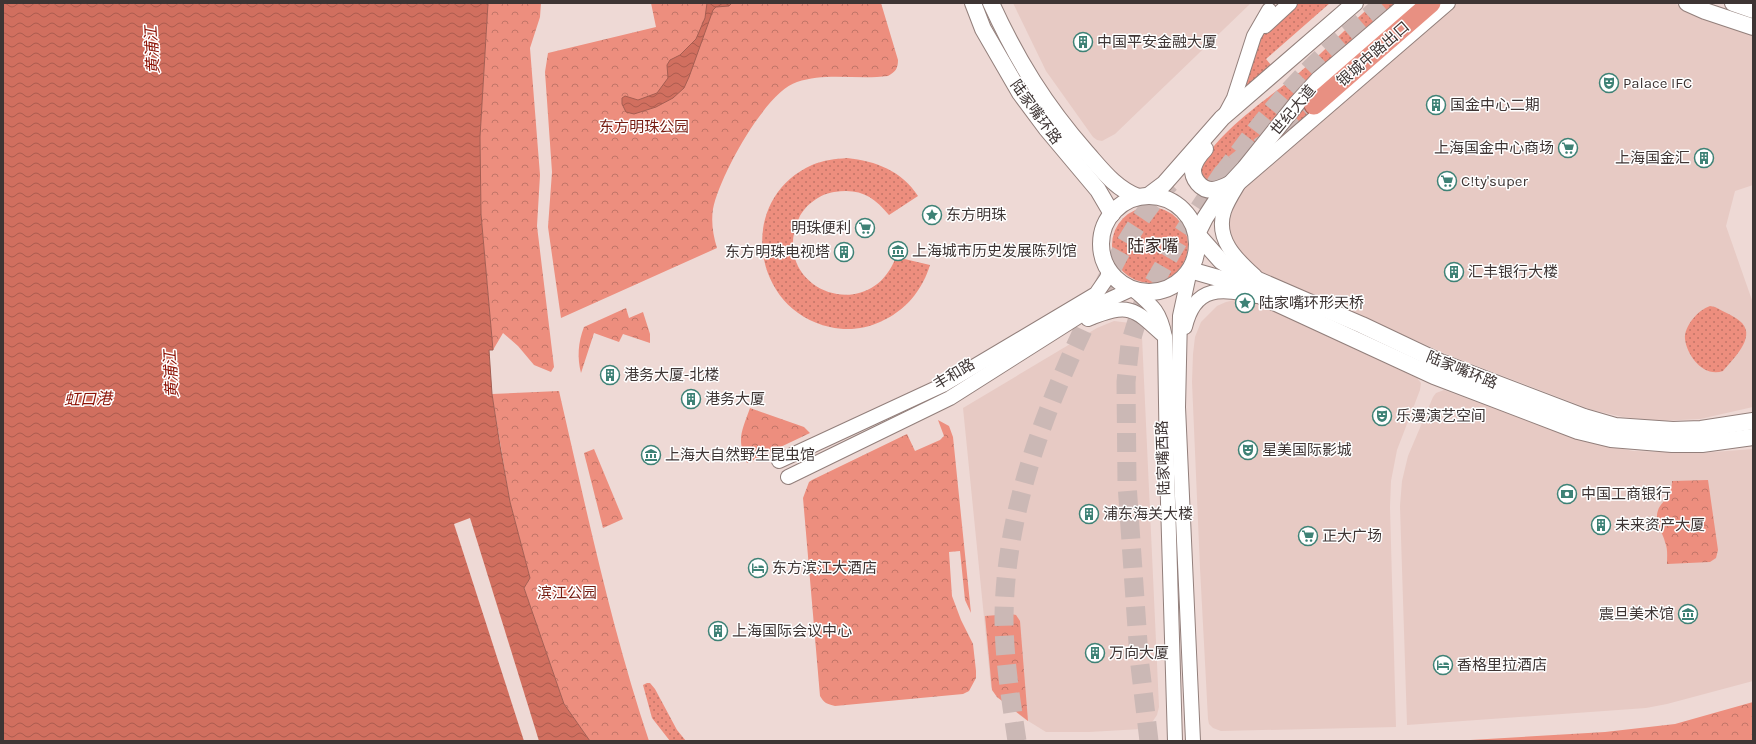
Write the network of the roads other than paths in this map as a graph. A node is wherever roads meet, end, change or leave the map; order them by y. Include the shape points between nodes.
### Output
1 (973, 3) edge
2 (991, 3) edge
3 (1290, 3) edge
4 (1355, 3) edge
5 (1408, 3) edge
6 (1431, 3) edge
7 (1448, 3) edge
8 (1687, 3) edge
9 (1733, 3) edge
10 (1269, 10) dead end
11 (1753, 10) edge
12 (1753, 27) edge
13 (1254, 36) junction
14 (1314, 105) tunnel mouth
15 (1219, 122) junction
16 (1234, 184) junction
17 (1143, 196) junction
18 (1112, 214) junction
19 (1197, 234) junction
20 (1190, 270) junction
21 (1109, 271) junction
22 (1262, 281) junction
23 (1133, 290) junction
24 (1265, 298) junction
25 (1045, 338) junction
26 (1165, 338) junction
27 (1179, 353) junction
28 (1753, 421) edge
29 (1753, 437) edge
30 (779, 461) dead end
31 (788, 477) dead end
32 (1175, 741) edge
33 (1193, 741) edge

1 - 18 main road, 陆家嘴环路 via 983,29 1020,93 1098,190
2 - 17 main road, 陆家嘴环路 via 1028,76 1049,107 1112,181 1125,192
3 - 13 street
4 - 15 main road
5 - 16 main road, 世纪大道 via 1319,79
6 - 14 highway, 银城中路出口
7 - 16 street
8 - 12 main road
9 - 11 main road
10 - 13 street
13 - 15 street via 1234,98
15 - 16 main road via 1214,140 1195,163 1194,175 1199,185 1208,190
15 - 17 main road via 1164,184
16 - 19 main road, 世纪大道 via 1205,218
16 - 22 street via 1224,212 1224,238 1239,262
17 - 18 main road via 1124,203
17 - 19 main road via 1161,197 1174,202 1192,222
18 - 21 main road via 1104,227 1101,242 1103,257
19 - 20 main road via 1196,259
19 - 22 main road, 陆家嘴环路 via 1222,262
20 - 23 main road via 1178,283 1164,290 1149,293
20 - 24 main road, 陆家嘴环路 via 1239,284
20 - 27 street, 陆家嘴西路 via 1180,316
21 - 23 main road via 1119,282
21 - 30 street, 丰和路 via 1096,294 943,384
22 - 28 main road, 陆家嘴环路 via 1440,362 1615,426 1701,429
23 - 25 street, 丰和路 via 1095,306
23 - 26 street, 陆家嘴西路 via 1152,305 1162,320
24 - 27 street via 1220,290 1202,298 1193,308 1186,323
24 - 29 main road, 陆家嘴环路 via 1434,376 1578,431 1611,439 1672,444 1702,444
25 - 26 street via 1056,339 1086,320 1109,311 1123,309 1146,319
25 - 31 street, 丰和路 via 950,398
26 - 32 street, 陆家嘴西路
27 - 33 street, 陆家嘴西路 via 1178,407

